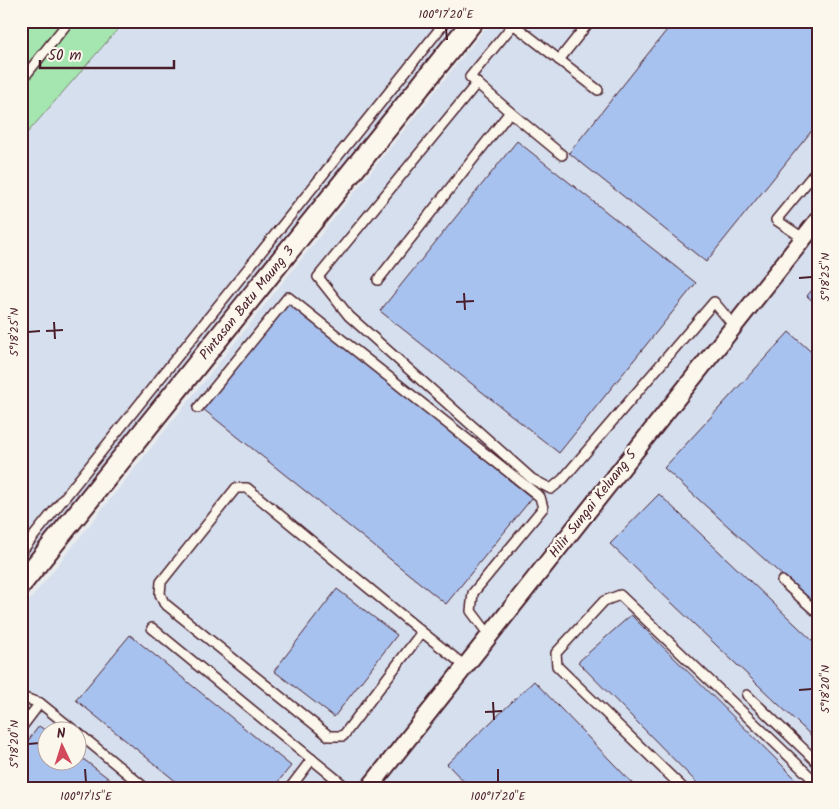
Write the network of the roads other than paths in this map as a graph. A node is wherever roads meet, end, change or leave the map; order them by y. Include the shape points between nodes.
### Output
1 (69, 21) edge
2 (446, 21) edge
3 (473, 21) edge
4 (590, 21) edge
5 (515, 22) edge
6 (559, 60) junction
7 (21, 81) edge
8 (477, 83) junction
9 (598, 90) dead end
10 (510, 112) junction
11 (562, 155) dead end
12 (818, 169) edge
13 (818, 220) edge
14 (803, 238) junction
15 (378, 280) dead end
16 (734, 326) junction
17 (198, 408) dead end
18 (21, 552) edge
19 (782, 581) dead end
20 (21, 584) edge
21 (818, 613) edge
22 (152, 628) dead end
23 (422, 632) junction
24 (489, 635) junction
25 (465, 666) junction
26 (747, 695) dead end
27 (21, 697) edge
28 (40, 703) junction
29 (64, 722) edge
30 (21, 728) edge
31 (88, 741) edge
32 (312, 759) junction
33 (818, 763) edge
34 (818, 784) edge
35 (377, 785) edge
36 (145, 788) edge
37 (290, 788) edge
38 (347, 788) edge
39 (684, 788) edge

1 - 7 lane
2 - 18 lane
3 - 20 street, Pintasan Batu Maung 3
4 - 6 lane
5 - 6 lane
5 - 8 lane via 470,77
6 - 9 lane
8 - 10 lane
8 - 16 lane via 318,277 349,316 532,479 551,489 714,302
10 - 11 lane
10 - 15 lane
12 - 14 lane via 776,220
13 - 14 street, Hilir Sungai Keluang 5
14 - 16 street, Hilir Sungai Keluang 5
16 - 24 street, Hilir Sungai Keluang 5
17 - 24 lane via 288,297 540,497 543,508 472,593 471,611
19 - 21 lane
22 - 32 lane
23 - 23 lane via 343,736 329,736 164,603 160,594 161,582 236,488 247,488
23 - 25 lane
24 - 25 street, Hilir Sungai Keluang 5
25 - 35 street, Hilir Sungai Keluang 5
26 - 33 lane
27 - 28 lane
28 - 29 lane
28 - 30 lane
31 - 36 lane
32 - 37 lane
32 - 38 lane
34 - 39 lane via 620,595 604,601 556,653 558,666

